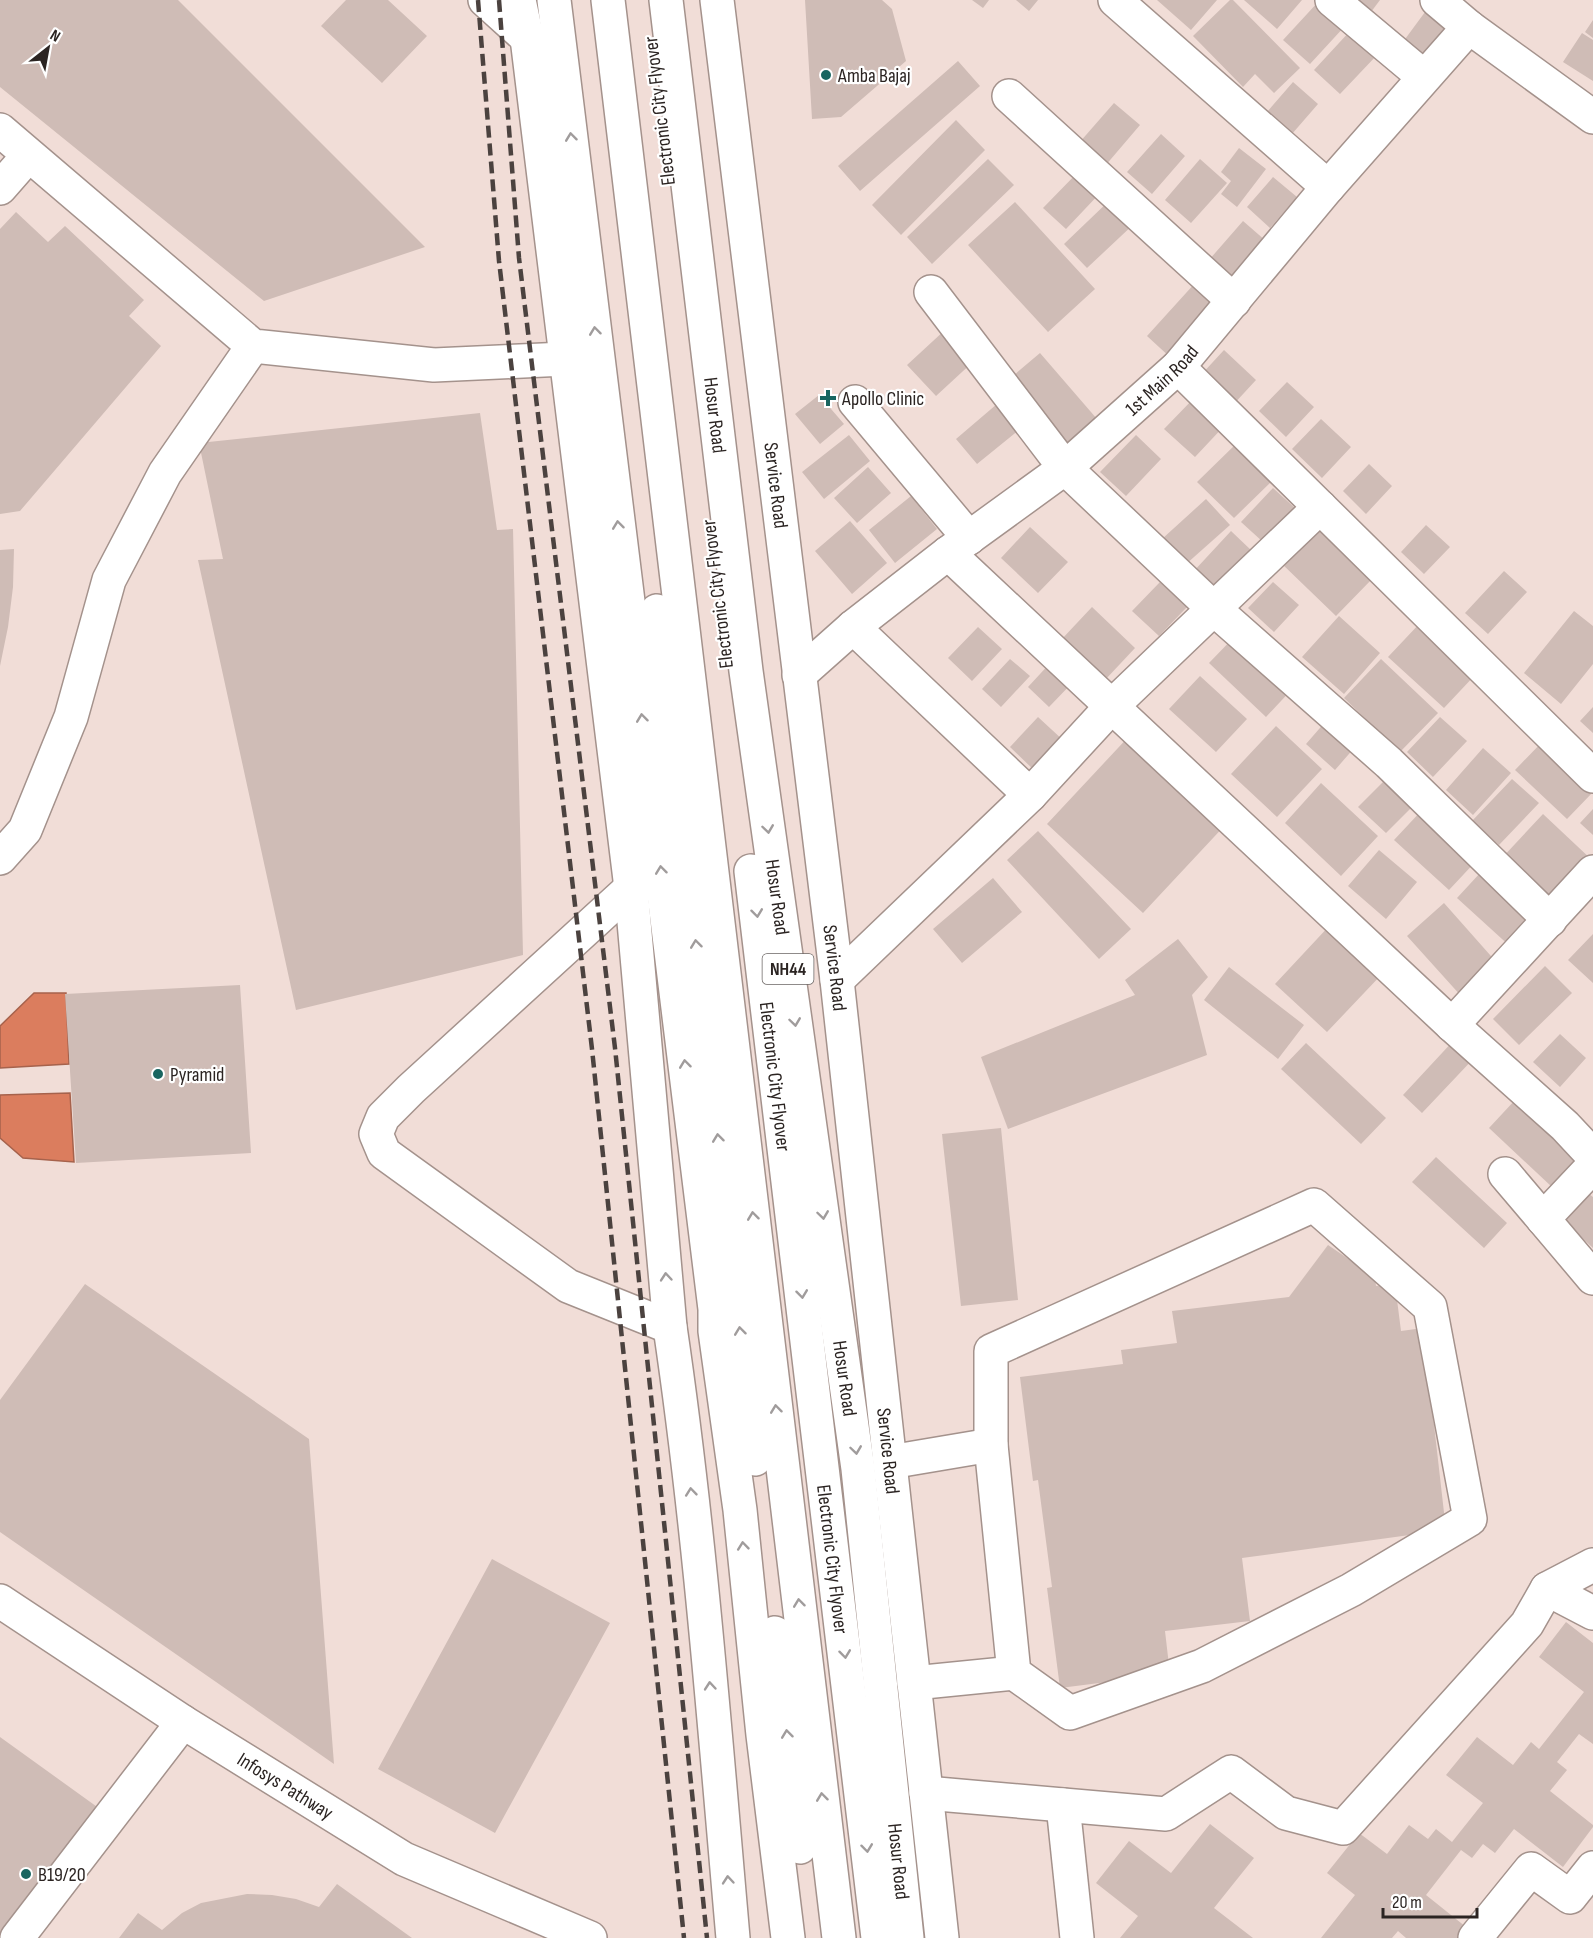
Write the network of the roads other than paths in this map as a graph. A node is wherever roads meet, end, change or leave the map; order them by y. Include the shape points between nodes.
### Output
1 (485, 0) edge
2 (519, 0) edge
3 (554, 0) edge
4 (587, 0) edge
5 (608, 0) edge
6 (645, 0) edge
7 (666, 0) edge
8 (717, 0) edge
9 (1115, 0) edge
10 (1332, 0) edge
11 (1437, 0) edge
12 (1469, 27) junction
13 (527, 38) junction
14 (1424, 77) junction
15 (1009, 96) dead end
16 (1593, 117) edge
17 (0, 130) edge
18 (28, 156) junction
19 (1328, 187) junction
20 (0, 188) edge
21 (931, 292) dead end
22 (1234, 301) junction
23 (253, 345) junction
24 (566, 359) junction
25 (1178, 367) junction
26 (855, 402) dead end
27 (1065, 468) junction
28 (1320, 507) junction
29 (958, 546) junction
30 (1213, 608) junction
31 (853, 627) junction
32 (799, 675) junction
33 (1112, 706) junction
34 (1593, 776) edge
35 (1030, 795) junction
36 (0, 858) edge
37 (1593, 872) edge
38 (631, 888) junction
39 (1551, 920) junction
40 (837, 980) junction
41 (1452, 1025) junction
42 (1593, 1156) edge
43 (1593, 1166) edge
44 (1505, 1174) dead end
45 (1543, 1219) junction
46 (1593, 1278) edge
47 (670, 1327) junction
48 (991, 1445) junction
49 (890, 1462) junction
50 (1593, 1565) edge
51 (1547, 1589) junction
52 (0, 1601) edge
53 (1593, 1613) edge
54 (1014, 1673) junction
55 (914, 1683) junction
56 (183, 1722) junction
57 (926, 1793) junction
58 (1063, 1805) junction
59 (1593, 1868) edge
60 (17, 1938) edge
61 (590, 1938) edge
62 (733, 1938) edge
63 (788, 1938) edge
64 (810, 1938) edge
65 (839, 1938) edge
66 (878, 1938) edge
67 (907, 1938) edge
68 (942, 1938) edge
69 (1077, 1938) edge
70 (1475, 1938) edge

1 - 13 main road
2 - 13 main road
63 -> 3 main road via 740,1510
64 -> 4 main road
65 -> 5 main road, Electronic City Flyover
6 -> 66 main road, Electronic City Flyover
7 -> 67 main road, Hosur Road / NH44 via 746,671 858,1469
8 - 32 main road, Service Road
9 - 19 main road
10 - 14 main road
11 - 12 main road
12 - 14 main road, 1st Main Road
12 - 16 main road
13 - 24 main road
14 - 19 main road, 1st Main Road
15 - 22 main road
17 - 18 main road
18 - 20 main road
18 - 23 main road
19 - 22 main road, 1st Main Road
21 - 27 main road
22 - 25 main road, 1st Main Road
23 - 24 main road via 434,365
23 - 36 main road via 165,473 110,580 71,717 26,830
24 - 38 main road
25 - 27 main road, 1st Main Road
25 - 28 main road
26 - 29 main road
27 - 29 main road, 1st Main Road
27 - 30 main road
28 - 30 main road
28 - 34 main road
29 - 31 main road, 1st Main Road
29 - 33 main road
30 - 33 main road
30 - 39 main road via 1389,763
31 - 32 main road, 1st Main Road
31 - 35 main road
32 - 40 main road, Service Road
33 - 35 main road
33 - 41 main road
35 - 40 main road
37 - 39 main road
47 -> 38 main road
38 - 47 main road via 383,1116 376,1134 384,1153 568,1286
39 - 41 main road
40 - 49 main road, Service Road
41 - 42 main road
43 - 45 main road
44 - 45 main road
45 - 46 main road
62 -> 47 main road via 699,1569
48 - 49 main road
48 - 54 main road
48 - 54 main road via 991,1351 1314,1205 1430,1306 1470,1519 1351,1590 1202,1666 1070,1713
49 - 55 main road, Service Road
50 - 51 main road
51 - 53 main road
51 - 58 main road via 1527,1624 1343,1828 1286,1813 1232,1772 1166,1814
52 - 56 main road, Infosys Pathway
54 - 55 main road
55 - 57 main road, Service Road
56 - 60 main road
56 - 61 main road, Infosys Pathway via 404,1859
57 - 58 main road
57 - 68 main road, Service Road
58 - 69 main road
59 - 70 main road via 1570,1897 1531,1869

